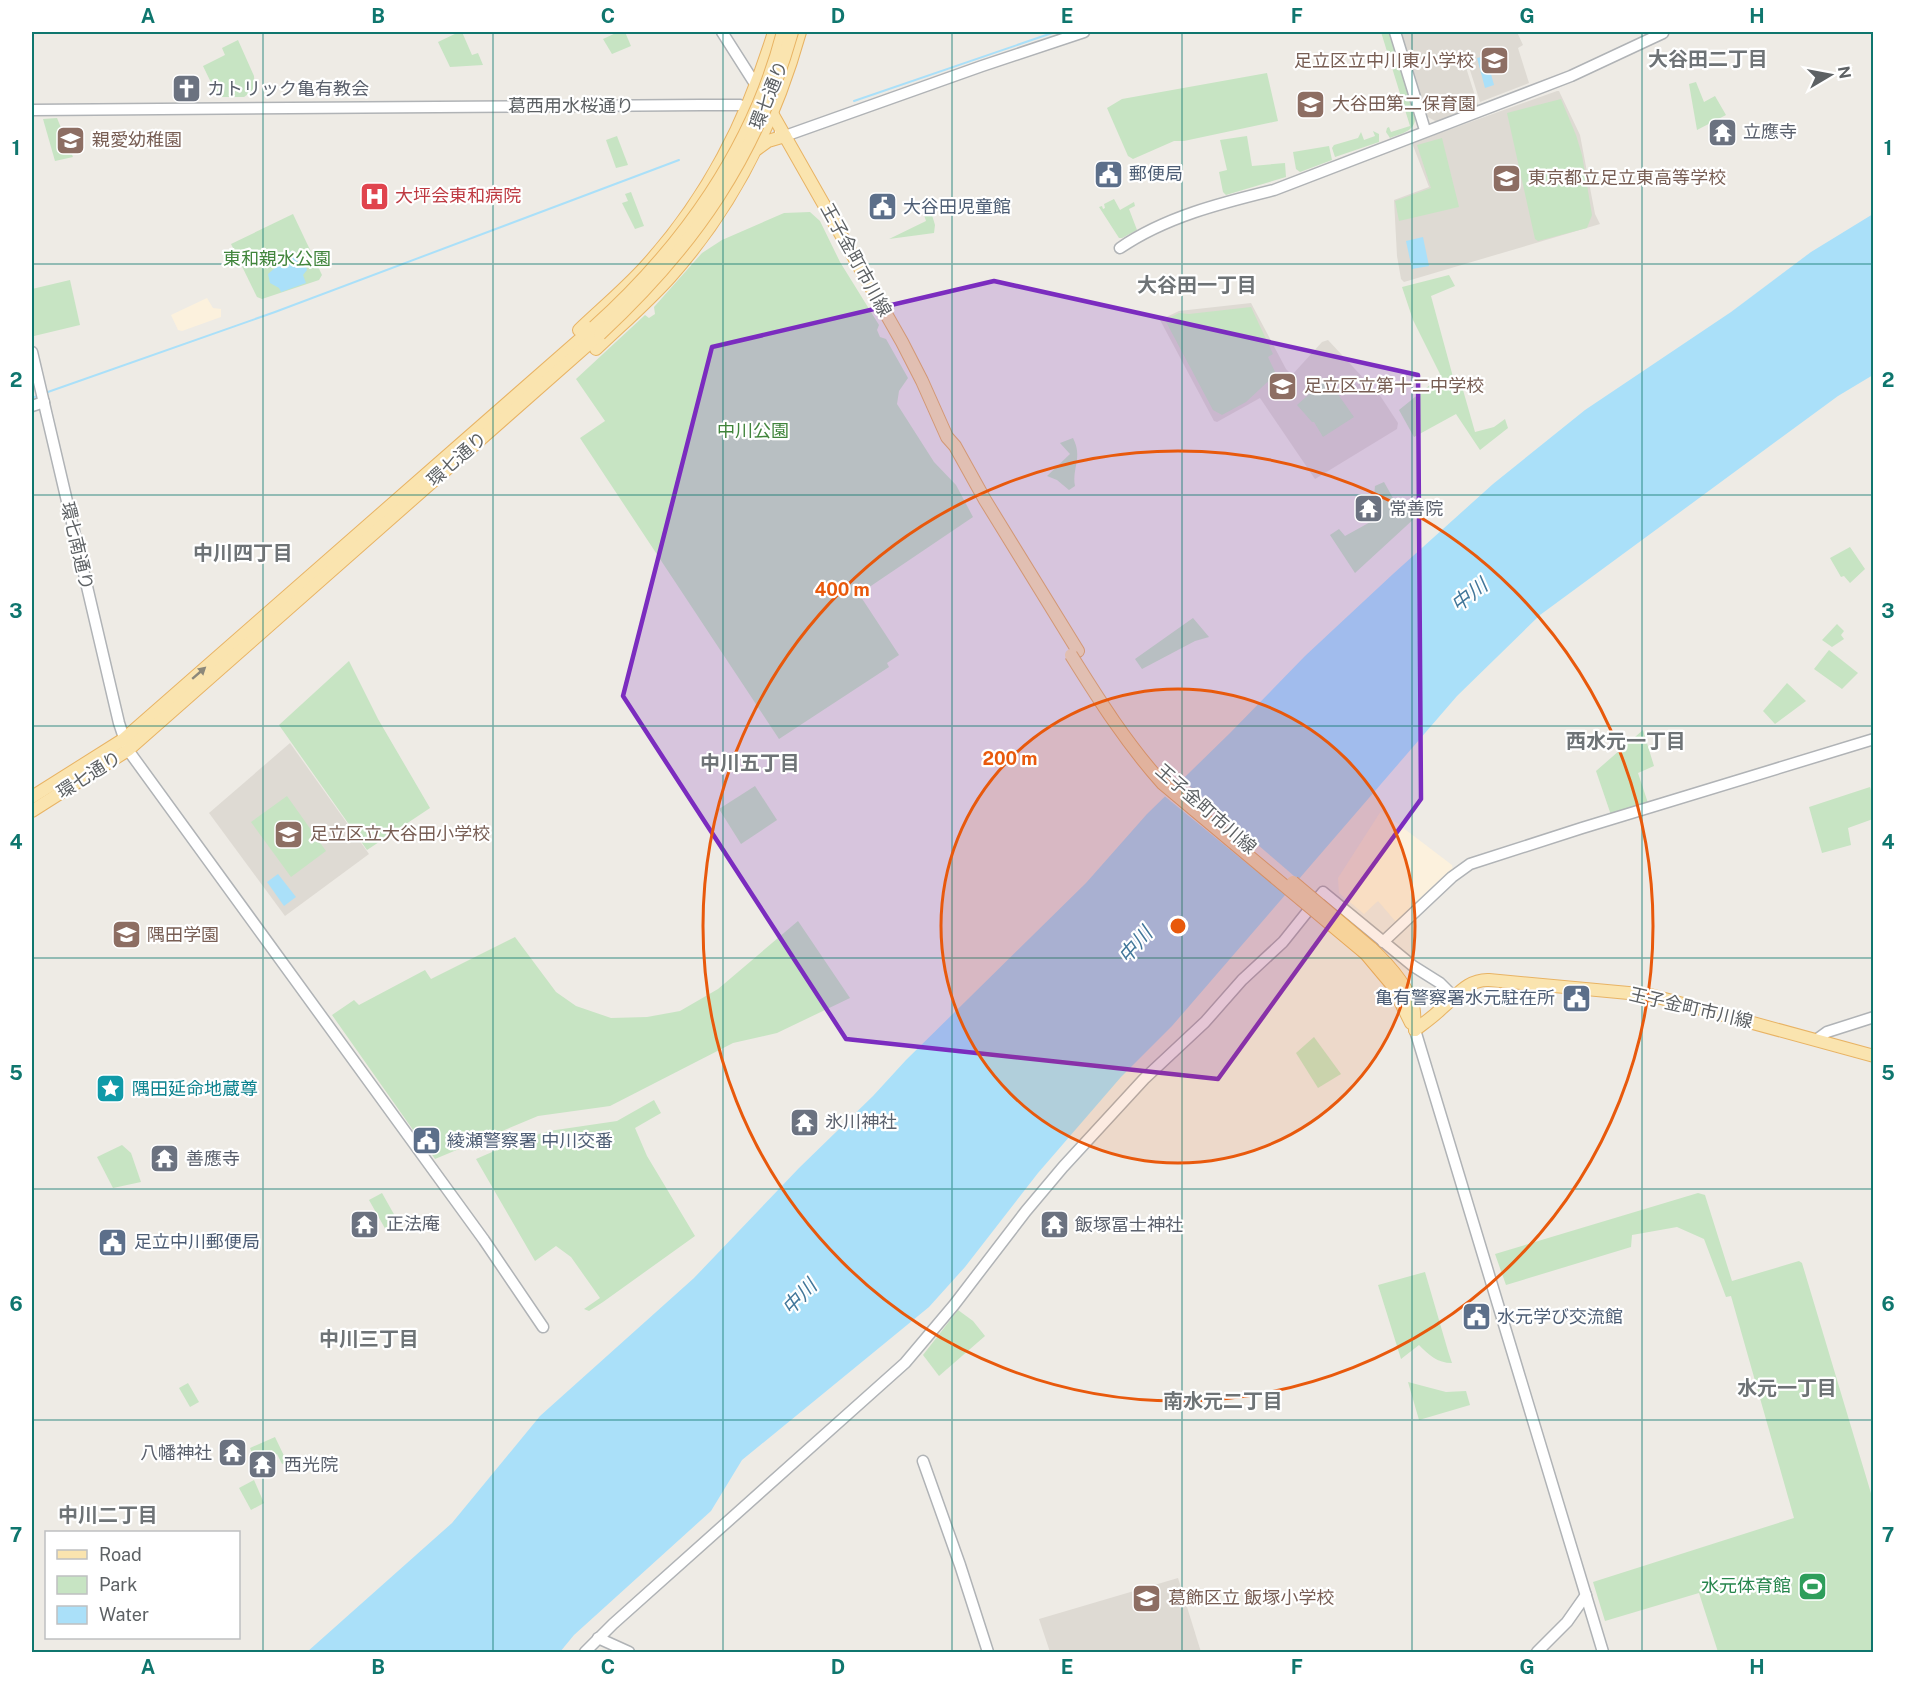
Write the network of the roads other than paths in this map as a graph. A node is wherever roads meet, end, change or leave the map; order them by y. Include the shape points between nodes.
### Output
1 (722, 32) edge
2 (774, 32) edge
3 (783, 32) edge
4 (792, 32) edge
5 (800, 32) edge
6 (1084, 32) edge
7 (1395, 32) edge
8 (1663, 33) edge
9 (757, 87) junction
10 (748, 109) junction
11 (32, 110) edge
12 (771, 119) junction
13 (1425, 130) junction
14 (785, 136) junction
15 (756, 150) junction
16 (1120, 248) dead end
17 (597, 331) junction
18 (32, 352) edge
19 (544, 377) junction
20 (44, 402) junction
21 (32, 406) edge
22 (1874, 740) edge
23 (126, 745) junction
24 (32, 797) edge
25 (32, 811) edge
26 (1383, 942) junction
27 (1454, 997) junction
28 (1874, 1017) edge
29 (1415, 1030) junction
30 (1816, 1040) junction
31 (1874, 1056) edge
32 (543, 1327) dead end
33 (923, 1461) dead end
34 (1586, 1596) junction
35 (598, 1638) junction
36 (585, 1653) edge
37 (629, 1653) edge
38 (988, 1653) edge
39 (1536, 1653) edge
40 (1603, 1653) edge

1 - 9 street
2 - 9 main road
3 - 17 main road, 環七通り, bridge via 764,88 721,178 698,213
4 - 17 main road, 環七通り, bridge via 762,116 728,183 679,252 637,299
5 - 12 main road
6 - 14 street
7 - 13 street
8 - 13 street via 1571,76
9 - 10 main road
9 - 12 main road, 王子金町市川線
10 - 11 street, 葛西用水桜通り via 740,105 701,105
10 - 12 street, 葛西用水桜通り
10 - 19 main road via 723,159 679,226 645,267 572,337
12 - 14 main road, 王子金町市川線
12 - 15 main road
13 - 16 street via 1274,190 1227,201 1146,231
14 - 15 main road
14 - 29 main road, 王子金町市川線, bridge via 902,342 947,437 1074,653 1143,751 1194,801 1391,969 1413,1006
15 - 19 main road via 706,233 644,305 588,356
17 - 19 main road, 環七通り
18 - 20 street, 環七南通り
19 - 23 main road, 環七通り
20 - 21 street
20 - 23 street, 環七南通り
22 - 26 street via 1470,864
23 - 24 main road, 環七通り
23 - 25 main road, 環七通り
23 - 32 street
26 - 27 street
26 - 35 street via 1323,892 1283,942 1144,1079 1070,1159 905,1363
27 - 29 main road, 王子金町市川線
27 - 30 main road, 王子金町市川線 via 1468,985 1484,980 1638,993
28 - 30 street via 1831,1030
29 - 34 street
30 - 31 main road, 王子金町市川線
33 - 38 street
34 - 39 street
34 - 40 street
35 - 36 street
35 - 37 street

